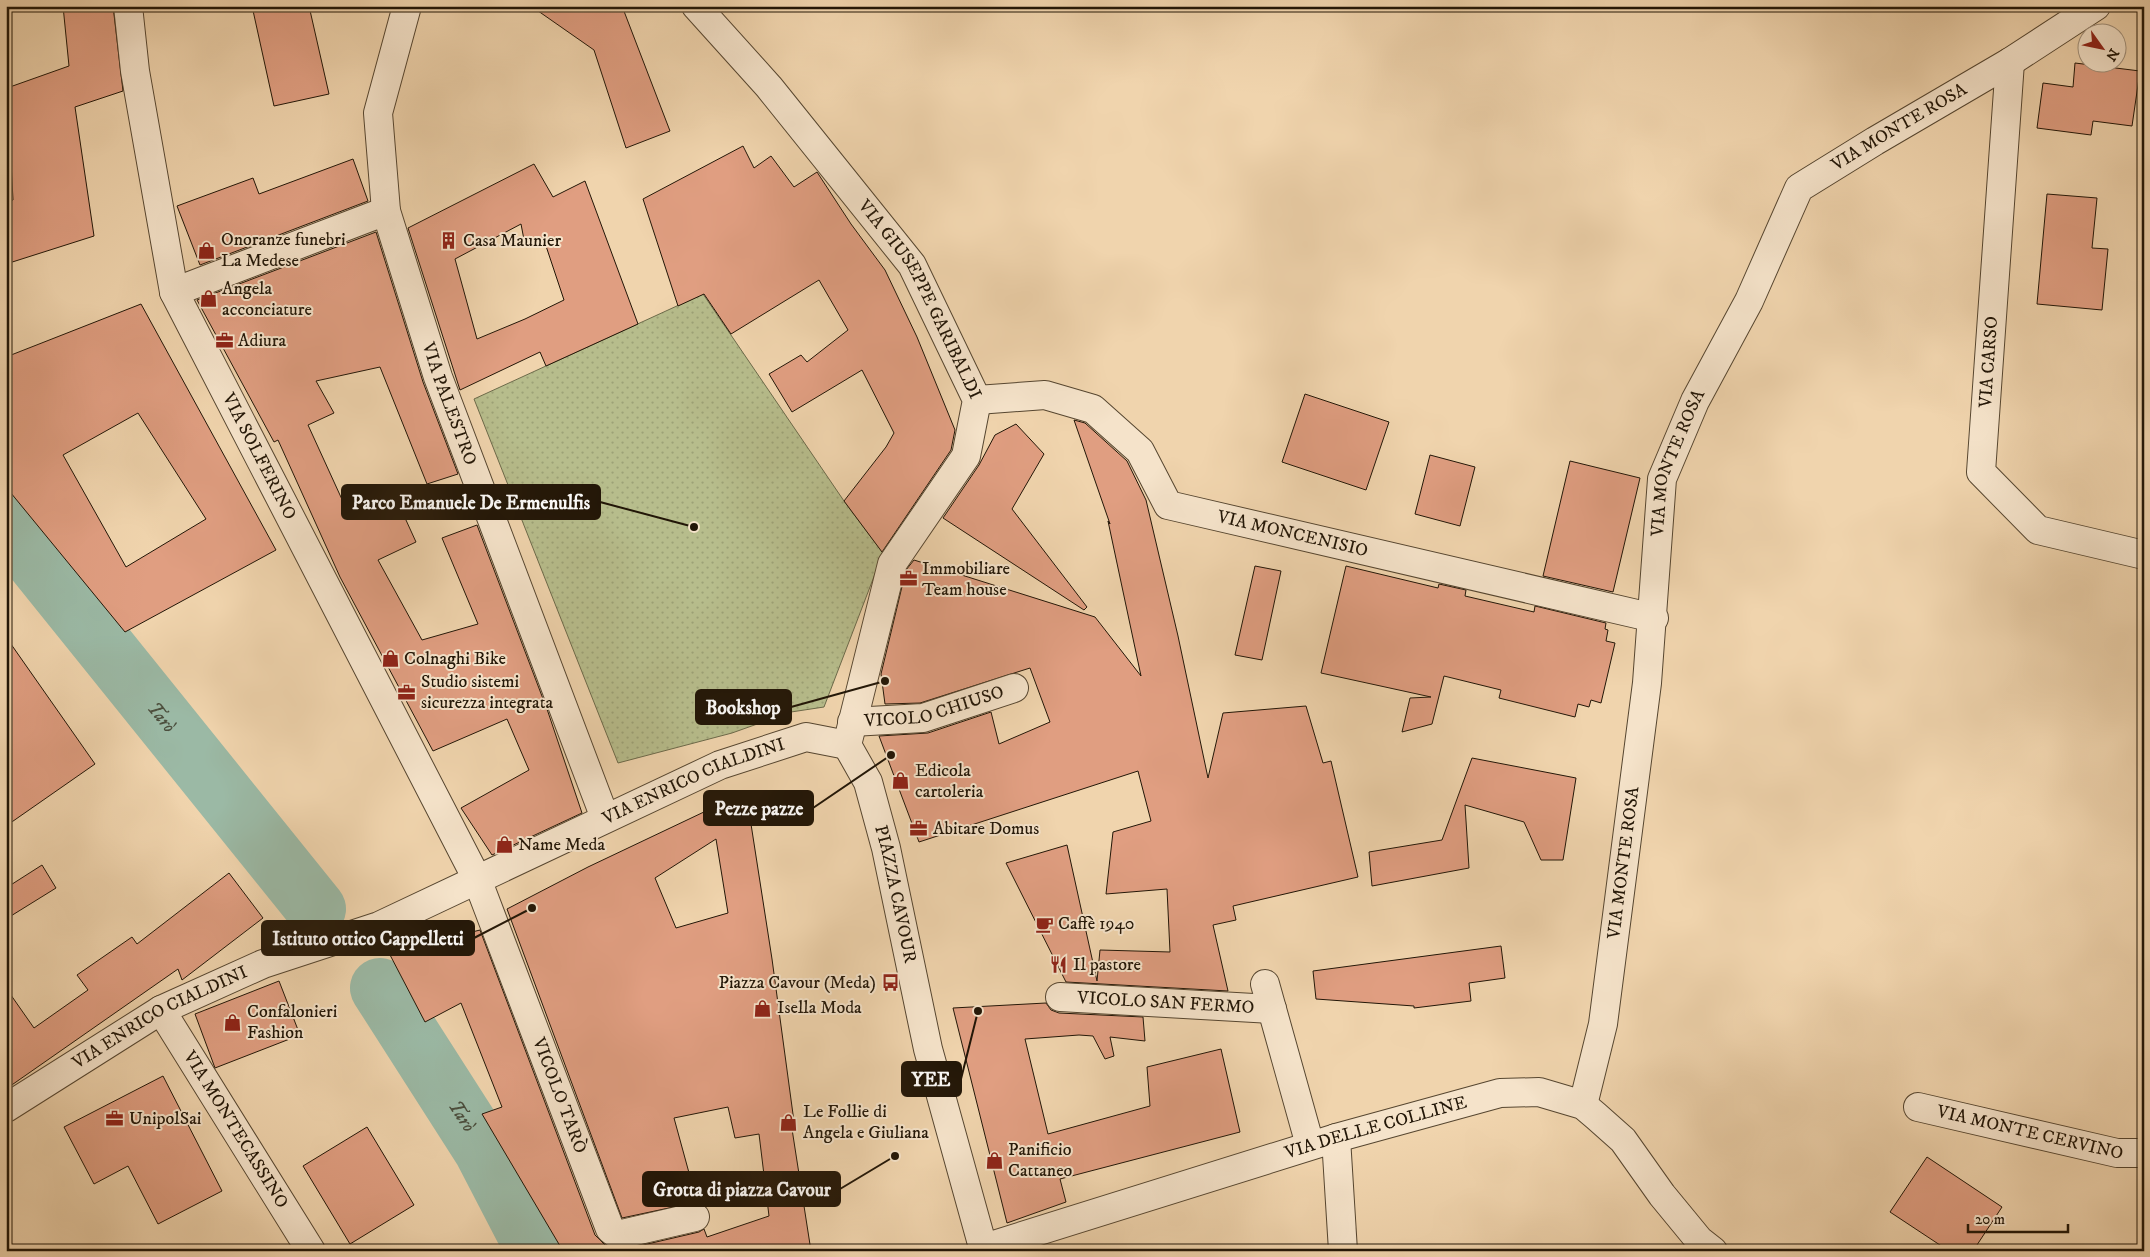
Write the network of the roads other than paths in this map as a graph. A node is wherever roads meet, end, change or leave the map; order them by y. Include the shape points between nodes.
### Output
1 (128, 6) edge
2 (407, 6) edge
3 (696, 6) edge
4 (2096, 6) edge
5 (2010, 62) junction
6 (386, 211) junction
7 (174, 292) junction
8 (977, 400) junction
9 (2144, 555) edge
10 (1654, 618) junction
11 (1014, 688) dead end
12 (849, 733) junction
13 (605, 818) junction
14 (477, 879) junction
15 (1060, 997) dead end
16 (161, 1010) junction
17 (1583, 1105) junction
18 (1918, 1107) dead end
19 (6, 1108) edge
20 (1323, 1141) junction
21 (2144, 1153) edge
22 (696, 1217) dead end
23 (984, 1249) edge
24 (311, 1251) edge
25 (1343, 1251) edge
26 (1713, 1251) edge

1 - 7 street, VIA SOLFERINO via 134,71
2 - 6 street, VIA PALESTRO via 378,112
3 - 8 street, VIA GIUSEPPE GARIBALDI via 769,88 912,265
4 - 5 street, VIA MONTE ROSA
5 - 9 street, VIA CARSO via 1981,472 2038,530
5 - 10 street, VIA MONTE ROSA via 1799,188 1750,301 1695,402 1662,479
6 - 7 street
6 - 13 street, VIA PALESTRO via 438,377
7 - 14 street, VIA SOLFERINO
8 - 10 street, VIA MONCENISIO via 1045,395 1093,409 1140,452 1168,505
8 - 12 street, VIA GIUSEPPE GARIBALDI via 966,456 892,564
10 - 17 street, VIA MONTE ROSA via 1603,1024
11 - 12 street, VICOLO CHIUSO via 924,718
12 - 13 street, VIA ENRICO CIALDINI via 806,737 720,766
12 - 23 street, PIAZZA CAVOUR via 868,782 886,848 928,1049
13 - 14 street, VIA ENRICO CIALDINI
14 - 16 street, VIA ENRICO CIALDINI via 379,926 263,964
14 - 22 street, VICOLO TARÒ via 610,1229 622,1234
15 - 20 street, VICOLO SAN FERMO via 1269,996
16 - 19 street, VIA ENRICO CIALDINI
16 - 24 street, VIA MONTECASSINO
17 - 20 street, VIA DELLE COLLINE via 1539,1092 1500,1093
17 - 26 street, VIA DELLE COLLINE via 1623,1140 1662,1195
18 - 21 street, VIA MONTE CERVINO via 2117,1153
20 - 23 street, VIA DELLE COLLINE
20 - 25 street, VICOLO SAN FERMO

